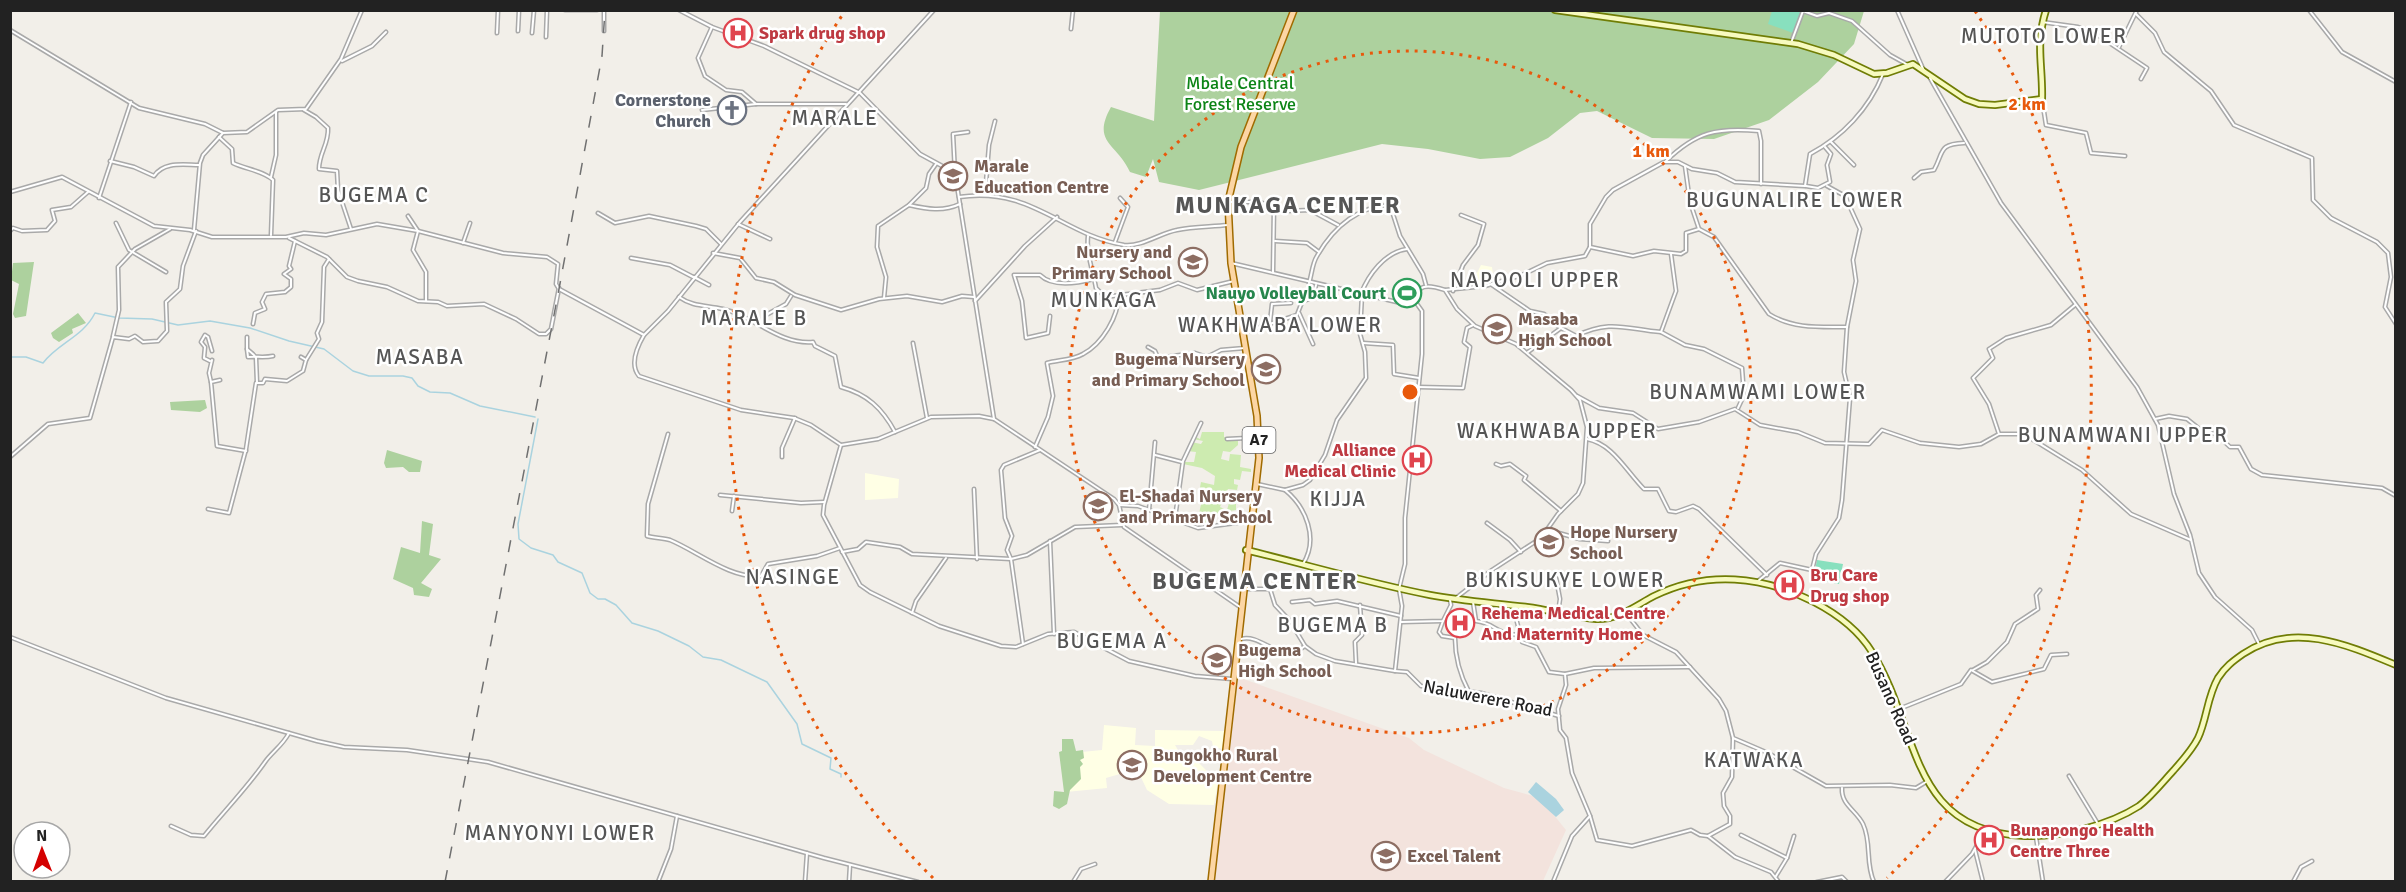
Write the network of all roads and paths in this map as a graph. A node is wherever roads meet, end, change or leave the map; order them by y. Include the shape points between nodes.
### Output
1 (362, 10) edge
2 (498, 10) edge
3 (519, 10) edge
4 (534, 10) edge
5 (547, 10) edge
6 (565, 10) edge
7 (597, 10) edge
8 (604, 10) edge
9 (679, 10) edge
10 (934, 10) edge
11 (1073, 10) edge
12 (1294, 10) edge
13 (1555, 10) edge
14 (1897, 10) edge
15 (2046, 10) edge
16 (2309, 10) edge
17 (686, 12) edge
18 (2137, 12) edge
19 (2042, 22) junction
20 (711, 27) junction
21 (1071, 29) dead end
22 (10, 30) edge
23 (518, 31) dead end
24 (604, 31) dead end
25 (386, 32) dead end
26 (497, 33) dead end
27 (532, 33) dead end
28 (546, 38) dead end
29 (1791, 44) junction
30 (2119, 47) junction
31 (339, 62) junction
32 (1908, 65) junction
33 (1926, 72) junction
34 (1883, 74) junction
35 (2141, 79) dead end
36 (2396, 82) edge
37 (860, 93) junction
38 (2043, 99) junction
39 (131, 102) junction
40 (756, 104) junction
41 (846, 104) junction
42 (304, 110) junction
43 (702, 110) dead end
44 (276, 112) junction
45 (995, 120) dead end
46 (968, 132) dead end
47 (223, 133) junction
48 (219, 137) junction
49 (1830, 142) junction
50 (1965, 143) junction
51 (1825, 147) junction
52 (2125, 156) dead end
53 (110, 161) junction
54 (1665, 162) junction
55 (936, 164) junction
56 (200, 165) junction
57 (1854, 165) dead end
58 (1685, 166) junction
59 (955, 173) junction
60 (271, 177) junction
61 (1914, 178) dead end
62 (1761, 184) junction
63 (1806, 186) junction
64 (1827, 186) junction
65 (10, 192) edge
66 (88, 192) junction
67 (985, 196) junction
68 (959, 197) junction
69 (99, 198) junction
70 (1120, 198) dead end
71 (1228, 202) junction
72 (961, 204) junction
73 (909, 205) junction
74 (1274, 206) junction
75 (598, 213) dead end
76 (1461, 215) dead end
77 (408, 216) dead end
78 (1057, 217) junction
79 (116, 223) dead end
80 (149, 223) junction
81 (470, 223) dead end
82 (738, 224) junction
83 (1228, 225) junction
84 (1338, 225) junction
85 (148, 228) dead end
86 (173, 228) junction
87 (351, 229) junction
88 (1699, 229) junction
89 (10, 231) edge
90 (195, 231) junction
91 (418, 231) junction
92 (1088, 235) junction
93 (271, 236) junction
94 (286, 237) junction
95 (770, 239) dead end
96 (295, 241) junction
97 (1275, 241) junction
98 (1115, 242) junction
99 (463, 243) junction
100 (721, 244) junction
101 (1590, 247) junction
102 (1407, 249) junction
103 (132, 251) junction
104 (1319, 252) junction
105 (713, 253) junction
106 (1671, 254) junction
107 (631, 258) dead end
108 (329, 259) junction
109 (1231, 263) junction
110 (166, 272) dead end
111 (1273, 273) junction
112 (694, 277) junction
113 (1094, 279) junction
114 (1234, 281) junction
115 (1309, 283) junction
116 (709, 285) dead end
117 (1316, 285) junction
118 (1426, 285) junction
119 (1492, 285) junction
120 (559, 288) junction
121 (1444, 290) junction
122 (1453, 291) junction
123 (792, 294) junction
124 (1362, 294) junction
125 (1118, 296) junction
126 (679, 297) junction
127 (975, 297) junction
128 (1412, 297) junction
129 (884, 298) junction
130 (426, 301) junction
131 (975, 301) junction
132 (1291, 303) dead end
133 (2075, 305) junction
134 (1299, 313) junction
135 (766, 315) dead end
136 (1050, 316) dead end
137 (1270, 322) junction
138 (254, 324) dead end
139 (2396, 324) edge
140 (1473, 325) junction
141 (1847, 327) junction
142 (1560, 328) junction
143 (1242, 332) junction
144 (1661, 332) junction
145 (644, 335) junction
146 (113, 337) junction
147 (247, 337) dead end
148 (913, 343) dead end
149 (1362, 343) junction
150 (1313, 344) dead end
151 (1148, 347) dead end
152 (1245, 348) junction
153 (247, 349) junction
154 (212, 351) dead end
155 (1528, 352) junction
156 (273, 356) dead end
157 (256, 357) junction
158 (301, 357) dead end
159 (306, 360) junction
160 (1419, 378) junction
161 (220, 381) dead end
162 (212, 382) junction
163 (257, 383) junction
164 (1418, 387) junction
165 (1577, 396) junction
166 (1737, 410) junction
167 (795, 418) junction
168 (927, 418) junction
169 (994, 419) junction
170 (2155, 419) junction
171 (1201, 423) dead end
172 (895, 432) junction
173 (1259, 432) junction
174 (668, 434) dead end
175 (1999, 434) junction
176 (1227, 439) dead end
177 (1587, 439) junction
178 (1155, 442) dead end
179 (1847, 443) junction
180 (841, 445) junction
181 (1035, 447) junction
182 (1040, 450) junction
183 (246, 451) junction
184 (1155, 454) junction
185 (10, 457) edge
186 (782, 457) dead end
187 (1182, 462) junction
188 (1496, 464) dead end
189 (1257, 484) junction
190 (974, 489) dead end
191 (1285, 490) junction
192 (720, 495) dead end
193 (734, 496) junction
194 (2396, 496) edge
195 (824, 502) junction
196 (1119, 505) junction
197 (208, 509) dead end
198 (1149, 510) junction
199 (732, 511) dead end
200 (1561, 511) junction
201 (1175, 518) junction
202 (1252, 521) junction
203 (1487, 523) dead end
204 (1122, 525) junction
205 (1548, 530) junction
206 (2191, 540) junction
207 (1050, 541) junction
208 (1608, 541) dead end
209 (840, 548) junction
210 (1246, 550) junction
211 (842, 552) junction
212 (1521, 552) junction
213 (947, 557) junction
214 (977, 559) junction
215 (1011, 559) junction
216 (1302, 564) junction
217 (1767, 575) junction
218 (1556, 578) dead end
219 (1758, 581) junction
220 (1244, 589) junction
221 (1399, 589) junction
222 (2040, 590) dead end
223 (1452, 599) junction
224 (1292, 602) dead end
225 (1473, 603) junction
226 (1360, 605) junction
227 (1513, 606) junction
228 (1241, 608) junction
229 (1625, 612) junction
230 (912, 613) junction
231 (1558, 613) junction
232 (1401, 616) junction
233 (1443, 621) junction
234 (1401, 622) junction
235 (1054, 634) junction
236 (1521, 635) junction
237 (10, 637) edge
238 (1238, 640) junction
239 (1023, 644) junction
240 (2259, 644) junction
241 (1305, 646) junction
242 (2067, 654) dead end
243 (1356, 663) junction
244 (2396, 665) edge
245 (1690, 667) junction
246 (1973, 670) junction
247 (1395, 671) junction
248 (1565, 674) junction
249 (1234, 680) junction
250 (1469, 692) junction
251 (1897, 710) junction
252 (1559, 716) junction
253 (289, 733) junction
254 (1733, 738) junction
255 (2069, 776) dead end
256 (1928, 780) junction
257 (1842, 788) junction
258 (677, 816) junction
259 (1590, 816) junction
260 (2098, 824) junction
261 (171, 826) dead end
262 (1985, 831) junction
263 (1741, 835) dead end
264 (1708, 836) junction
265 (1794, 836) dead end
266 (2036, 836) junction
267 (1975, 850) junction
268 (807, 853) junction
269 (1787, 858) junction
270 (2312, 861) dead end
271 (1095, 864) dead end
272 (850, 865) junction
273 (893, 876) junction
274 (1776, 876) junction
275 (658, 882) edge
276 (805, 882) edge
277 (849, 882) edge
278 (892, 882) edge
279 (918, 882) edge
280 (1073, 882) edge
281 (1211, 882) edge
282 (1553, 882) edge
283 (1779, 882) edge
284 (1817, 882) edge
285 (1847, 882) edge
286 (1874, 882) edge
287 (1945, 882) edge
288 (1983, 882) edge
289 (2043, 882) edge
290 (2293, 882) edge

1 - 31 street
2 - 26 street
3 - 23 street
4 - 27 street
5 - 28 street
6 - 7 street
8 - 24 street
9 - 17 street
10 - 37 street
11 - 21 street
12 - 71 main road, A7 via 1241,147
13 - 29 street
14 - 33 street
15 - 19 street
16 - 36 street via 2340,50
17 - 20 street
18 - 30 street
18 - 139 street via 2155,33 2164,52 2211,91 2234,125 2312,158 2312,197 2316,204 2331,218 2377,242 2388,253 2391,277 2385,307
19 - 30 street via 2084,29
19 - 38 street via 2038,48
20 - 37 street via 764,46
20 - 40 street via 698,58 705,76 726,90 742,92
22 - 39 street
25 - 31 street via 372,46
29 - 32 street via 1803,11 1817,16 1829,13 1857,24 1890,55
29 - 34 street via 1823,51 1870,74
30 - 35 street via 2147,68
31 - 42 street
32 - 33 street
32 - 34 street
33 - 38 street via 1978,104
33 - 50 street
34 - 49 street via 1866,105
37 - 41 street
37 - 55 street via 920,154
38 - 52 street via 2046,125 2086,132 2091,153
39 - 47 street via 139,108 205,124
39 - 53 street
40 - 41 street
40 - 43 street
41 - 82 street
42 - 44 street
42 - 87 street via 328,128 319,169 336,171
44 - 47 street via 247,132
44 - 60 street via 276,155
45 - 67 street via 988,145
46 - 59 street via 952,136
47 - 48 street
48 - 56 street via 203,154
48 - 60 street via 231,149 233,163
49 - 51 street
49 - 57 street
50 - 61 street via 1946,146 1934,170
50 - 133 street via 2001,202
51 - 63 street via 1809,155
51 - 64 street via 1831,156 1827,165 1831,179
53 - 56 street via 154,176 176,164
53 - 69 street
54 - 58 street
54 - 62 street via 1692,138 1706,132 1759,131
54 - 101 street via 1610,193 1590,224
55 - 59 street
55 - 73 street via 925,189
56 - 90 street
58 - 62 street via 1717,173 1735,182
58 - 88 street
59 - 68 street
60 - 93 street
62 - 63 street
63 - 64 street
64 - 141 street via 1845,196 1860,225 1853,260 1856,281
65 - 66 street via 62,177
66 - 69 street
66 - 89 street via 71,207 51,210 55,221 47,230
67 - 68 street
67 - 78 street via 1007,197
68 - 72 street
69 - 80 street
70 - 98 street via 1128,207
71 - 74 street via 1259,201
71 - 83 main road, A7
72 - 73 street via 927,210
72 - 127 street
73 - 129 street via 876,229 886,277
74 - 84 street via 1287,211 1310,210
74 - 97 street
75 - 100 street via 615,223 652,216 696,226 706,229
76 - 122 street via 1484,223 1478,245 1463,265
77 - 91 street
78 - 92 street
78 - 131 street
79 - 103 street
80 - 85 street
80 - 86 street
81 - 99 street
82 - 95 street
82 - 100 street
83 - 98 street via 1175,230 1131,245
83 - 109 main road, A7
84 - 102 street via 1364,209 1390,205
84 - 104 street
86 - 90 street
86 - 103 street
87 - 91 street via 377,224
87 - 94 street via 330,235 301,233
88 - 106 street via 1686,233 1684,253
88 - 141 street via 1714,237 1769,314 1799,327
90 - 93 street via 226,238
90 - 146 street via 179,290 166,302 168,330 157,341
91 - 99 street
91 - 130 street via 413,250 426,272
92 - 98 street
92 - 113 street via 1087,253
93 - 94 street
94 - 96 street
96 - 108 street
96 - 138 street via 291,269 284,274 291,279 291,287 285,292 266,294 262,302 265,309 255,313
97 - 104 street via 1307,243
97 - 111 street
99 - 120 street via 554,260 558,264
100 - 105 street
101 - 106 street via 1633,256 1650,251
101 - 119 street via 1585,256 1547,263
102 - 118 street
102 - 124 street via 1384,260 1367,278
103 - 110 street
103 - 146 street via 118,267 119,318
104 - 115 street
105 - 112 street
105 - 123 street via 740,257 754,277 774,282
106 - 144 street via 1676,291
107 - 112 street via 670,265
108 - 130 street via 348,278
108 - 159 street via 324,267 319,339
109 - 111 street
109 - 114 main road, A7
111 - 115 street
112 - 116 street
112 - 126 street
113 - 125 street via 1102,296
113 - 136 street via 1062,283 1047,281 1040,275 1014,275 1026,338 1048,333
114 - 125 street via 1197,290 1178,284
114 - 143 main road, A7
115 - 117 street
117 - 124 street
117 - 134 street via 1314,297 1302,302
118 - 121 street
118 - 128 street
119 - 122 street
119 - 142 street via 1530,311 1544,314
120 - 130 street via 551,328 544,334 483,304 449,307
120 - 145 street
121 - 122 street
121 - 140 street
123 - 129 street via 843,310
123 - 135 street via 786,304
124 - 128 street via 1401,303
124 - 149 street
125 - 181 street via 1118,310 1089,350 1047,363 1053,396
126 - 145 street
126 - 172 street via 749,319 776,335 813,342 834,355 841,387 866,396 886,416
127 - 129 street via 942,302 907,296
127 - 131 street
128 - 160 street via 1422,315
131 - 169 street
132 - 137 street via 1272,304
133 - 170 street via 2137,387
133 - 175 street via 2051,325 2006,338 1989,349 1993,358 1973,378 1989,404
134 - 137 street
134 - 150 street
137 - 143 street via 1266,327
140 - 155 street
140 - 164 street via 1467,328 1464,342 1470,347 1462,388
141 - 179 street
142 - 144 street via 1576,336 1610,325
142 - 155 street
143 - 152 main road, A7
144 - 166 street via 1742,368 1744,397
145 - 167 street via 635,358 639,376 741,410
146 - 185 street via 90,418 48,424
147 - 153 street
148 - 168 street
149 - 160 street via 1393,345 1394,374
149 - 191 street via 1367,374 1364,383 1337,420 1325,455 1310,480
151 - 152 street via 1158,358 1195,353 1207,357 1221,350
152 - 173 main road, A7
153 - 157 street
153 - 157 street via 247,357
154 - 162 street via 205,335 201,342 205,347 204,358 211,360
155 - 165 street
156 - 157 street
157 - 163 street
158 - 159 street
159 - 163 street via 303,371 291,379 265,378 263,383
160 - 164 street
161 - 162 street
162 - 183 street via 217,446
163 - 183 street
164 - 221 street via 1404,532 1405,569
165 - 166 street via 1599,408 1633,413 1658,429
165 - 177 street via 1585,416
166 - 179 street via 1760,425 1825,442
167 - 180 street
167 - 186 street
168 - 169 street
168 - 172 street
169 - 181 street
170 - 194 street via 2187,419 2202,431 2216,434 2228,446 2239,447 2251,469 2262,475 2382,488
170 - 206 street via 2174,494
171 - 187 street
172 - 180 street via 870,442
173 - 176 street via 1247,438
173 - 189 main road, A7
174 - 209 street via 648,504 647,536 670,541 735,572 756,576 761,576 768,564 818,556
175 - 179 street via 1981,444 1959,447 1920,442 1882,430 1869,444
175 - 206 street via 2031,437 2082,470 2131,514
177 - 200 street via 1580,490
177 - 217 street via 1598,441 1618,458 1644,489 1658,489 1669,511 1699,508
178 - 184 street
179 - 217 street via 1839,518 1816,554 1812,570 1780,563
180 - 195 street
181 - 182 street
182 - 196 street
182 - 215 street via 1004,465 1001,470 1005,518 1012,536 1007,550
183 - 197 street via 229,513
184 - 187 street
184 - 198 street
187 - 201 street
188 - 200 street via 1510,464
189 - 191 street
189 - 202 main road, A7
190 - 214 street
191 - 216 street via 1298,501 1309,523 1308,548
192 - 193 street
193 - 195 street
193 - 199 street
195 - 209 street via 824,520
196 - 198 street
196 - 204 street
198 - 201 street
200 - 205 street
201 - 202 street via 1203,528
202 - 210 main road, A7
203 - 212 street
204 - 207 street via 1075,527
204 - 228 street
205 - 208 street via 1580,539
205 - 212 street
206 - 240 street via 2197,568 2208,588 2252,630
207 - 215 street via 1027,555
207 - 235 street
209 - 211 street
210 - 216 street, Busano Road
210 - 220 main road, A7
211 - 213 street via 858,549 866,542 900,547 909,554
211 - 230 street via 854,577 866,589
212 - 223 street
213 - 214 street
213 - 230 street
214 - 215 street
215 - 239 street
216 - 221 street, Busano Road
217 - 219 street
218 - 231 street
219 - 229 street, Busano Road via 1694,581
219 - 251 street, Busano Road via 1805,598 1848,625 1875,656
220 - 228 main road, A7
220 - 241 street via 1270,589 1275,605
221 - 223 street, Busano Road
221 - 232 street
222 - 246 street via 2036,596 2038,609 2015,624 2007,642
223 - 225 street, Busano Road
223 - 233 street
224 - 226 street
225 - 227 street, Busano Road
225 - 236 street via 1476,621 1487,623 1501,634
226 - 232 street
226 - 243 street via 1362,635 1355,642
227 - 231 street, Busano Road
227 - 236 street, Naluwerere Road
228 - 238 main road, A7
229 - 231 street, Busano Road via 1603,619
229 - 245 street via 1643,635 1672,650
230 - 239 street via 1001,646
232 - 234 street
233 - 234 street
233 - 250 street via 1439,632 1455,638 1454,653 1461,680
234 - 247 street
235 - 239 street
235 - 249 street via 1078,633 1129,661 1195,676
236 - 248 street, Naluwerere Road via 1522,642 1536,647 1548,671
237 - 253 street via 166,698
238 - 241 street via 1250,638 1284,652
238 - 249 main road, A7
240 - 244 street, Busano Road via 2294,637 2334,642
240 - 260 street, Busano Road via 2221,674 2210,695 2197,740 2163,782 2139,805
241 - 243 street, Naluwerere Road via 1332,660
242 - 246 street via 2051,655 2044,669 1992,682
243 - 247 street, Naluwerere Road
245 - 248 street via 1594,668
245 - 254 street via 1723,705
246 - 251 street via 1961,684
247 - 250 street, Naluwerere Road via 1407,672 1421,686
248 - 252 street, Naluwerere Road
249 - 281 main road, A7
250 - 252 street, Naluwerere Road via 1512,700
251 - 256 street, Busano Road
252 - 259 street via 1572,773
253 - 258 street via 344,747 417,751 488,762
253 - 261 street via 204,836
254 - 257 street via 1821,784
254 - 264 street via 1732,777 1723,793 1730,824
255 - 260 street
256 - 257 street via 1916,788
256 - 262 street, Busano Road via 1948,810
257 - 286 street via 1842,798 1858,816 1867,835
258 - 268 street
258 - 275 street via 671,849
259 - 264 street via 1597,840 1619,845 1635,845 1687,830
259 - 282 street via 1572,836
260 - 266 street, Busano Road
262 - 266 street, Busano Road
262 - 267 street
263 - 269 street
264 - 274 street via 1732,855
265 - 269 street
266 - 289 street
267 - 287 street
267 - 288 street
268 - 272 street
268 - 276 street
269 - 274 street
270 - 290 street via 2301,867
271 - 280 street via 1081,869
272 - 273 street
272 - 277 street
273 - 278 street
273 - 279 street
274 - 283 street
284 - 285 street via 1842,877

